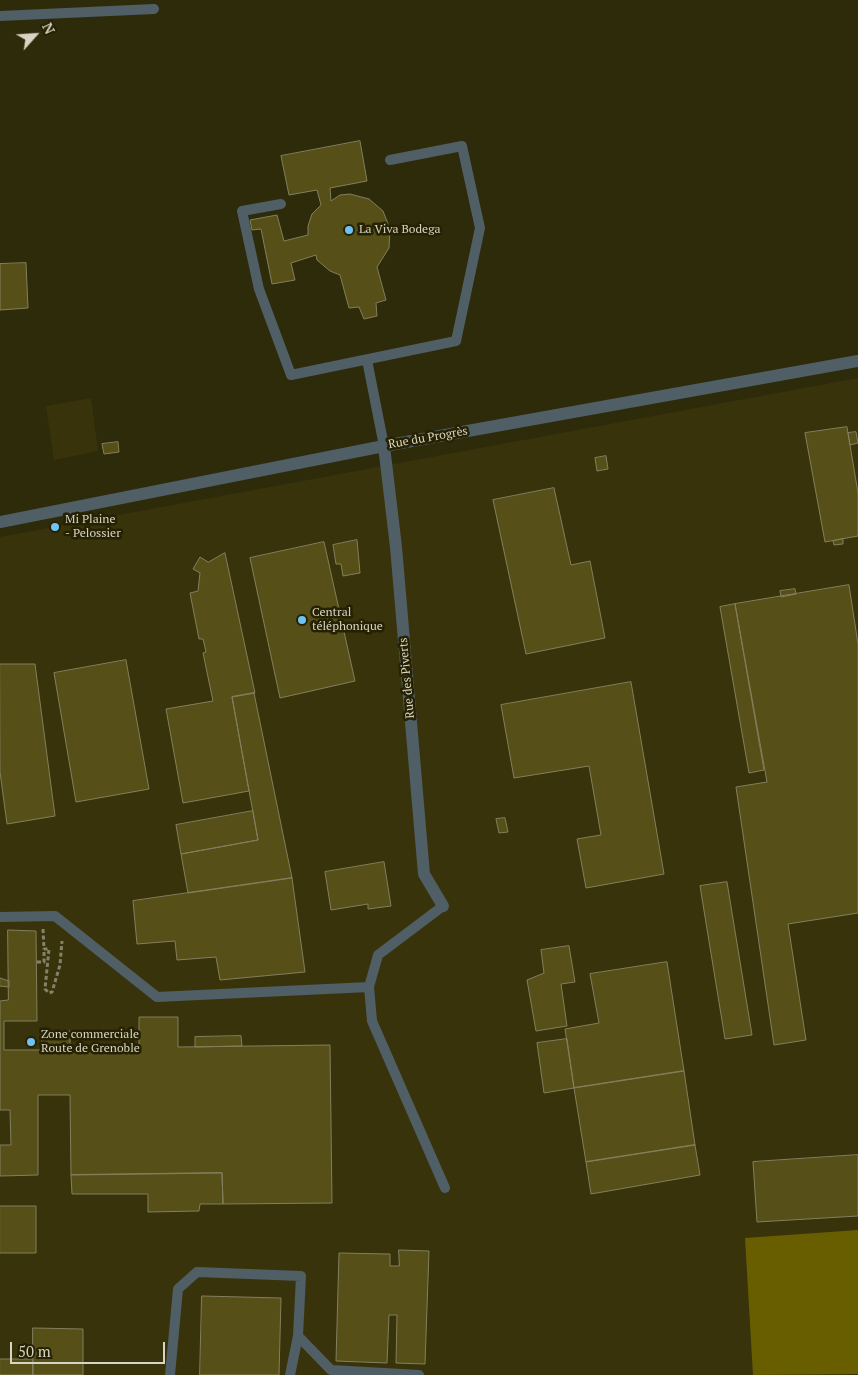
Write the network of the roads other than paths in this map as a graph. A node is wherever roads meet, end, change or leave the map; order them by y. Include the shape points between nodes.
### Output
1 (154, 9) dead end
2 (0, 16) edge
3 (390, 160) dead end
4 (281, 204) dead end
5 (367, 360) junction
6 (858, 361) edge
7 (384, 446) junction
8 (0, 522) edge
9 (443, 906) joint
10 (0, 917) edge
11 (369, 987) junction
12 (445, 1188) dead end
13 (298, 1336) junction
14 (170, 1375) edge
15 (290, 1375) edge
16 (419, 1375) edge

1 - 2 lane
3 - 5 lane via 462,146 480,228 456,341
4 - 5 lane via 242,211 259,289 291,375
5 - 7 lane
6 - 7 street, Rue du Progrès
7 - 8 street, Rue du Progrès
7 - 9 street, Rue des Piverts via 396,547 424,874
9 - 11 lane via 378,955
10 - 11 lane via 55,916 157,997
11 - 12 lane via 372,1021
13 - 14 lane via 301,1276 197,1272 178,1289
13 - 15 lane
13 - 16 lane via 331,1370

